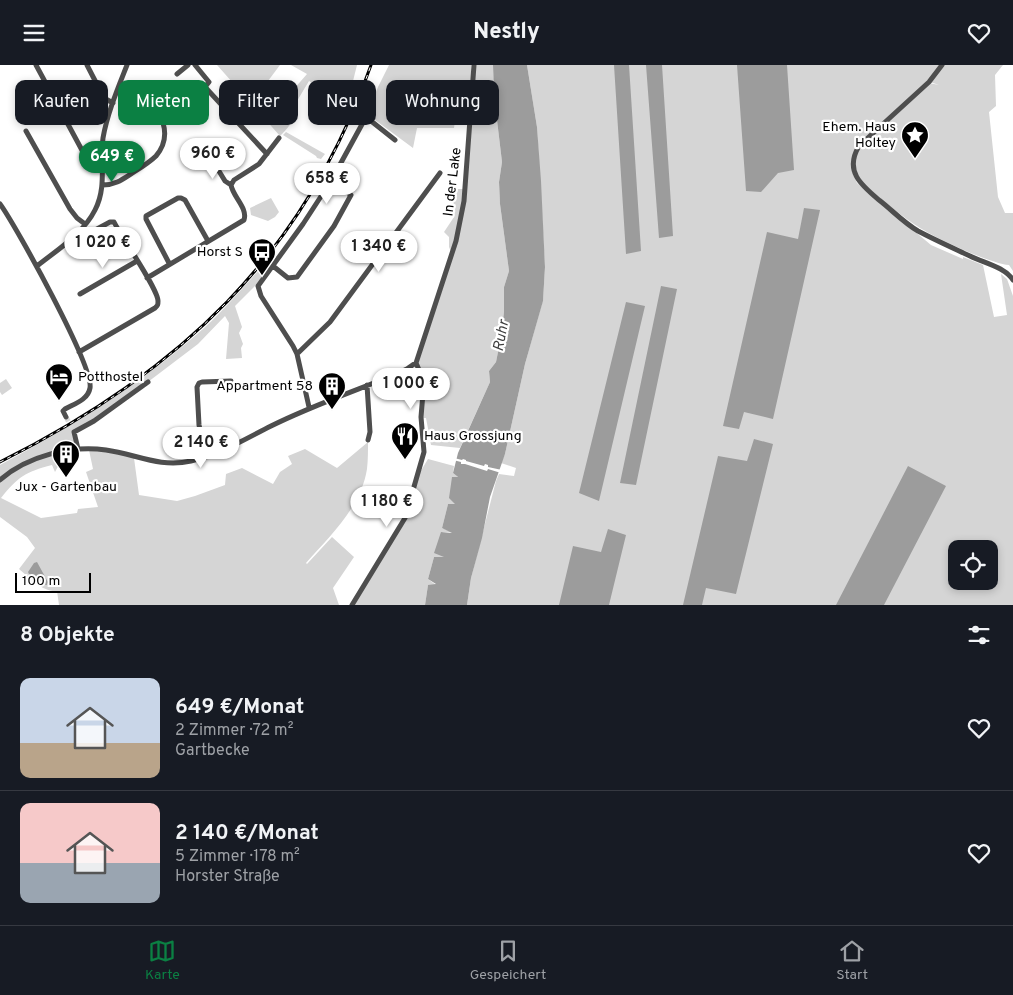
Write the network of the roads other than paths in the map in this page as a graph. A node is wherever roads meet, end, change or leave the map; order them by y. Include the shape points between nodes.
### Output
1 (36, 65) edge
2 (87, 65) edge
3 (127, 65) edge
4 (188, 65) edge
5 (195, 65) edge
6 (474, 65) edge
7 (942, 65) edge
8 (178, 74) dead end
9 (113, 103) junction
10 (163, 125) edge
11 (26, 131) dead end
12 (278, 138) dead end
13 (395, 140) dead end
14 (267, 154) junction
15 (211, 158) dead end
16 (102, 163) junction
17 (440, 173) dead end
18 (331, 181) junction
19 (102, 185) junction
20 (231, 185) junction
21 (0, 203) edge
22 (2, 212) edge
23 (85, 223) junction
24 (76, 234) junction
25 (208, 241) junction
26 (137, 261) junction
27 (169, 263) junction
28 (37, 266) junction
29 (273, 266) junction
30 (147, 277) junction
31 (1013, 280) edge
32 (80, 294) dead end
33 (80, 352) junction
34 (297, 354) junction
35 (417, 365) junction
36 (148, 381) dead end
37 (231, 381) dead end
38 (367, 385) junction
39 (309, 407) junction
40 (66, 417) dead end
41 (368, 440) dead end
42 (78, 449) junction
43 (206, 457) junction
44 (0, 480) edge
45 (352, 605) edge

1 - 16 street via 90,165
2 - 9 street via 104,98
3 - 9 street
4 - 8 street
5 - 14 street via 209,82 205,87
6 - 35 street, In der Lake via 464,201 456,241
7 - 31 street via 929,82 859,146 852,165 858,180 917,230 999,269
9 - 16 street via 104,137
10 - 19 street via 161,148 151,160 118,183
11 - 23 street via 70,209
12 - 14 street
13 - 18 street via 366,117
14 - 20 street
15 - 20 street
16 - 19 street
17 - 34 street via 330,322
18 - 29 street
18 - 29 street via 351,196 334,226 297,277 288,277
19 - 23 street via 98,204
20 - 25 street via 245,218
21 - 22 street
22 - 28 street
23 - 24 street
24 - 26 street via 84,237 114,222
24 - 28 street
25 - 27 street
25 - 27 street via 186,201 181,198 146,216 146,222
26 - 30 street
26 - 32 street
27 - 30 street
28 - 33 street
29 - 34 street via 258,286 259,292
30 - 33 street via 158,305
33 - 40 street via 90,388 82,400 63,411
34 - 39 street
35 - 38 street
35 - 45 street via 424,381 421,417 424,452 410,504 405,518
36 - 42 street via 74,432
37 - 43 street via 202,381 196,387
38 - 39 street
38 - 41 street
39 - 43 street
42 - 43 street via 107,450 167,463
42 - 44 street via 21,465

